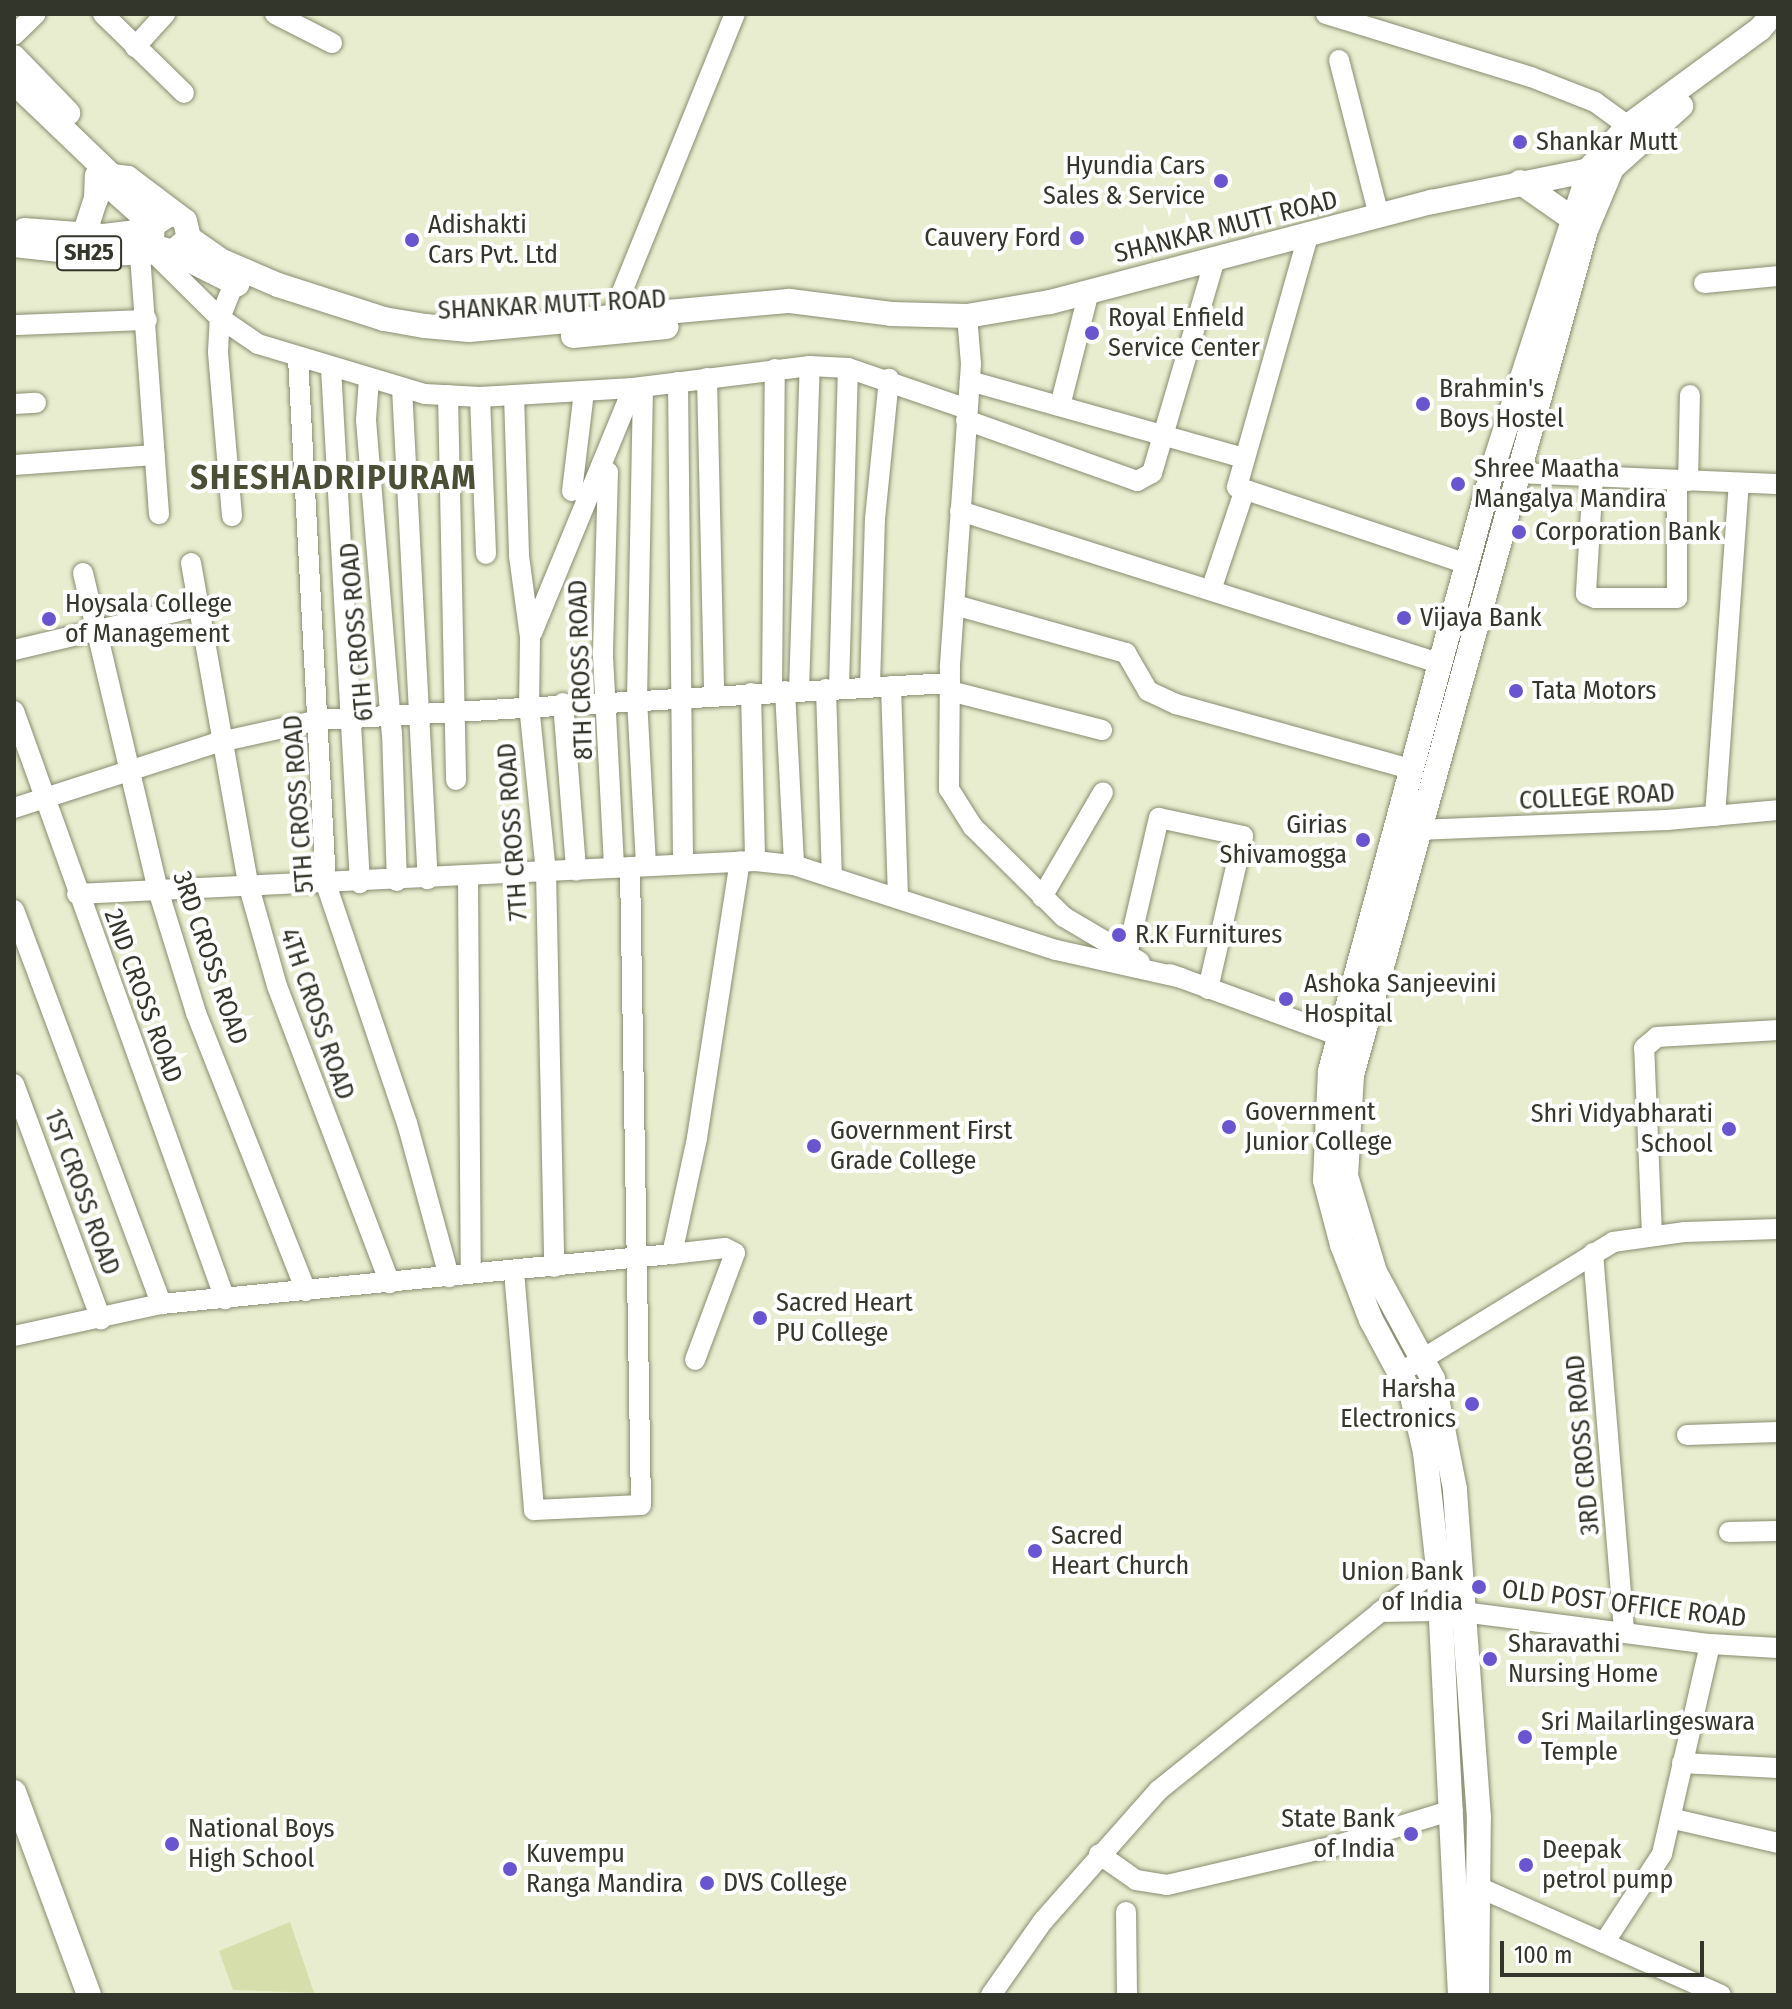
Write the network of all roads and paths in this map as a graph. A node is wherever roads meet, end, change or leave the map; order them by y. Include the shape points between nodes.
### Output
1 (36, 14) edge
2 (103, 14) edge
3 (165, 14) edge
4 (275, 14) edge
5 (735, 14) edge
6 (1326, 14) edge
7 (1765, 22) edge
8 (14, 35) edge
9 (332, 43) dead end
10 (135, 47) junction
11 (14, 57) edge
12 (1339, 60) dead end
13 (14, 82) edge
14 (184, 93) dead end
15 (14, 100) edge
16 (1628, 126) junction
17 (1601, 168) junction
18 (112, 179) junction
19 (1520, 182) junction
20 (1379, 216) junction
21 (1573, 219) junction
22 (14, 230) edge
23 (84, 235) junction
24 (1308, 236) junction
25 (162, 240) junction
26 (14, 245) edge
27 (1215, 259) junction
28 (1778, 276) edge
29 (234, 283) junction
30 (1704, 283) dead end
31 (1089, 291) junction
32 (853, 311) junction
33 (613, 314) junction
34 (967, 316) junction
35 (220, 318) junction
36 (147, 320) junction
37 (14, 325) edge
38 (424, 333) junction
39 (298, 358) junction
40 (810, 366) junction
41 (331, 368) junction
42 (848, 368) junction
43 (775, 369) junction
44 (707, 378) junction
45 (369, 379) junction
46 (889, 379) junction
47 (970, 381) junction
48 (678, 382) junction
49 (402, 388) junction
50 (638, 388) junction
51 (584, 392) junction
52 (448, 395) junction
53 (514, 395) junction
54 (1690, 395) dead end
55 (480, 397) junction
56 (36, 403) dead end
57 (14, 404) edge
58 (1060, 406) junction
59 (967, 415) junction
60 (1161, 435) junction
61 (155, 455) junction
62 (1244, 458) junction
63 (14, 465) edge
64 (608, 472) dead end
65 (1515, 473) junction
66 (1593, 478) junction
67 (1682, 481) junction
68 (1739, 483) junction
69 (1778, 484) edge
70 (572, 491) dead end
71 (1244, 492) junction
72 (960, 511) junction
73 (159, 514) dead end
74 (232, 516) dead end
75 (486, 554) dead end
76 (191, 563) dead end
77 (1467, 564) junction
78 (83, 573) dead end
79 (1211, 590) junction
80 (955, 605) junction
81 (200, 606) junction
82 (94, 633) junction
83 (530, 637) junction
84 (14, 650) edge
85 (1439, 663) junction
86 (881, 686) junction
87 (950, 687) junction
88 (832, 689) junction
89 (786, 691) junction
90 (751, 693) junction
91 (714, 695) junction
92 (678, 697) junction
93 (637, 699) junction
94 (605, 701) junction
95 (563, 703) junction
96 (529, 705) junction
97 (455, 709) junction
98 (14, 711) edge
99 (420, 711) junction
100 (390, 713) junction
101 (351, 717) junction
102 (319, 720) junction
103 (1102, 730) dead end
104 (226, 741) junction
105 (1410, 769) junction
106 (127, 772) junction
107 (456, 780) dead end
108 (1103, 792) dead end
109 (43, 799) junction
110 (14, 808) edge
111 (1778, 810) edge
112 (1715, 816) junction
113 (1417, 830) junction
114 (748, 861) junction
115 (683, 864) junction
116 (794, 865) junction
117 (630, 867) junction
118 (576, 870) junction
119 (546, 871) junction
120 (468, 877) junction
121 (832, 877) junction
122 (428, 879) junction
123 (397, 881) junction
124 (360, 883) junction
125 (326, 884) junction
126 (249, 887) junction
127 (158, 890) junction
128 (77, 894) junction
129 (1042, 897) junction
130 (898, 898) junction
131 (14, 910) edge
132 (1127, 955) junction
133 (1181, 978) junction
134 (1208, 989) junction
135 (1778, 1030) edge
136 (1347, 1040) junction
137 (14, 1084) edge
138 (1778, 1229) edge
139 (1652, 1235) junction
140 (1593, 1253) junction
141 (672, 1254) junction
142 (633, 1259) junction
143 (554, 1267) junction
144 (514, 1271) junction
145 (471, 1272) junction
146 (449, 1277) junction
147 (390, 1283) junction
148 (306, 1291) junction
149 (225, 1299) junction
150 (161, 1304) junction
151 (101, 1319) junction
152 (14, 1335) edge
153 (695, 1360) dead end
154 (1423, 1363) junction
155 (1398, 1374) junction
156 (1778, 1432) edge
157 (1687, 1435) dead end
158 (1778, 1531) edge
159 (1729, 1532) dead end
160 (1438, 1568) junction
161 (1451, 1611) junction
162 (1380, 1612) junction
163 (1624, 1632) junction
164 (1710, 1644) junction
165 (1778, 1648) edge
166 (1682, 1763) junction
167 (1778, 1768) edge
168 (14, 1792) edge
169 (1453, 1810) junction
170 (1674, 1819) junction
171 (14, 1832) edge
172 (1778, 1843) edge
173 (1099, 1854) junction
174 (1476, 1886) junction
175 (1126, 1912) dead end
176 (1604, 1943) junction
177 (76, 1995) edge
178 (89, 1995) edge
179 (991, 1995) edge
180 (1127, 1995) edge
181 (1460, 1995) edge
182 (1477, 1995) edge
183 (1721, 1995) edge

1 - 8 street
2 - 10 street
3 - 10 street
4 - 9 street
5 - 33 street
6 - 16 street via 1531,77 1595,102
7 - 16 main road
7 - 17 main road
10 - 14 street
11 - 18 main road
12 - 20 street
13 - 18 main road, SHANKAR MUTT ROAD / SH25
15 - 18 main road
16 - 17 main road
17 - 19 main road, SHANKAR MUTT ROAD
17 - 21 main road
17 - 65 main road
18 - 23 main road via 96,199
18 - 25 main road, SHANKAR MUTT ROAD / SH25
19 - 20 main road, SHANKAR MUTT ROAD
19 - 21 main road
20 - 24 main road, SHANKAR MUTT ROAD
21 - 77 main road
22 - 23 main road, SH25
23 - 25 main road, SH25
24 - 27 main road, SHANKAR MUTT ROAD
24 - 62 street
25 - 26 main road, SH25
25 - 29 main road, SHANKAR MUTT ROAD
25 - 35 street
25 - 36 street
25 - 38 main road, SHANKAR MUTT ROAD
27 - 31 main road, SHANKAR MUTT ROAD
27 - 60 street
28 - 30 street
29 - 35 street
29 - 38 main road, SHANKAR MUTT ROAD via 368,329
31 - 34 main road, SHANKAR MUTT ROAD
31 - 58 street
32 - 33 main road, SHANKAR MUTT ROAD via 826,302 790,301
32 - 34 main road, SHANKAR MUTT ROAD
32 - 38 main road, SHANKAR MUTT ROAD via 748,316 508,341
33 - 38 main road, SHANKAR MUTT ROAD
34 - 47 street
35 - 39 street via 258,344
35 - 74 street via 218,363
36 - 37 street
36 - 61 street
39 - 41 street
39 - 102 street, 5TH CROSS ROAD
40 - 42 street
40 - 43 street
40 - 89 street
41 - 45 street
41 - 101 street
42 - 46 street
42 - 88 street
43 - 44 street
43 - 89 street
44 - 48 street
44 - 91 street
45 - 49 street
45 - 100 street, 6TH CROSS ROAD via 366,420
46 - 59 street
46 - 86 street via 874,535
47 - 58 street
47 - 59 street
48 - 50 street
48 - 92 street
49 - 52 street
49 - 99 street
50 - 51 street
50 - 83 street
50 - 93 street
51 - 53 street
51 - 70 street
52 - 55 street
52 - 97 street
53 - 55 street
53 - 83 street, 7TH CROSS ROAD via 519,556
54 - 67 street
55 - 75 street
56 - 57 street
58 - 60 street
59 - 60 street via 1137,481 1152,473
59 - 72 street
60 - 62 street
61 - 63 street
61 - 73 street
62 - 71 street via 1237,482
64 - 94 street, 8TH CROSS ROAD
65 - 66 street
65 - 113 main road
66 - 67 street
66 - 67 street via 1586,594 1595,598 1677,598
67 - 68 street
68 - 69 street
68 - 112 street
71 - 77 street
71 - 79 street
72 - 79 street
72 - 80 street
76 - 81 street, 4TH CROSS ROAD
77 - 85 main road
78 - 82 street, 3RD CROSS ROAD
79 - 85 street
80 - 87 street
80 - 105 street via 1126,653 1148,691 1176,704
81 - 82 street
81 - 104 street, 4TH CROSS ROAD
82 - 84 street
82 - 106 street, 3RD CROSS ROAD
83 - 96 street, 7TH CROSS ROAD
85 - 105 main road
86 - 87 street
86 - 88 street
86 - 130 street
87 - 103 street
87 - 129 street via 949,789 973,827
88 - 89 street
88 - 121 street
89 - 90 street
89 - 116 street
90 - 91 street
90 - 114 street
91 - 92 street
92 - 93 street
92 - 115 street
93 - 94 street
93 - 117 street
94 - 95 street
94 - 117 street, 8TH CROSS ROAD
95 - 96 street
95 - 118 street
96 - 97 street
96 - 119 street, 7TH CROSS ROAD
97 - 99 street
97 - 107 street
98 - 109 street, 2ND CROSS ROAD
99 - 100 street
99 - 122 street
100 - 101 street
100 - 123 street, 6TH CROSS ROAD
101 - 102 street
101 - 124 street
102 - 104 street
102 - 125 street, 5TH CROSS ROAD
104 - 106 street
104 - 126 street, 4TH CROSS ROAD
105 - 136 main road
106 - 109 street
106 - 127 street, 3RD CROSS ROAD
108 - 129 street
109 - 110 street
109 - 128 street, 2ND CROSS ROAD
111 - 112 street, COLLEGE ROAD
112 - 113 street, COLLEGE ROAD
113 - 136 main road
114 - 115 street
114 - 116 street
114 - 141 street
115 - 117 street
116 - 121 street
117 - 118 street
117 - 142 street, 8TH CROSS ROAD
118 - 119 street
119 - 120 street
119 - 143 street, 7TH CROSS ROAD
120 - 122 street
120 - 145 street
121 - 130 street
122 - 123 street
123 - 124 street
124 - 125 street
125 - 126 street
125 - 146 street, 5TH CROSS ROAD via 407,1123
126 - 127 street
126 - 147 street, 4TH CROSS ROAD via 292,1027
127 - 128 street
127 - 148 street, 3RD CROSS ROAD via 196,1013
128 - 149 street, 2ND CROSS ROAD
129 - 132 street via 1064,917
130 - 133 street via 1056,950
131 - 150 street
132 - 133 street
132 - 134 street via 1159,818 1243,836
133 - 134 street
134 - 136 street
135 - 139 street via 1657,1037 1644,1048
136 - 154 main road via 1346,1176 1375,1272
136 - 155 main road via 1330,1071 1325,1180 1342,1245
137 - 151 street, 1ST CROSS ROAD
138 - 139 street
139 - 140 street via 1613,1242
140 - 154 street
140 - 163 street, 3RD CROSS ROAD
141 - 142 street
141 - 153 street via 725,1248 735,1253
142 - 143 street
142 - 144 street, 8TH CROSS ROAD via 641,1505 534,1510
143 - 144 street
144 - 145 street
145 - 146 street
146 - 147 street
147 - 148 street
148 - 149 street
149 - 150 street
150 - 151 street
151 - 152 street
154 - 155 street
154 - 161 main road via 1433,1379 1452,1469
155 - 160 main road via 1412,1396 1425,1452
156 - 157 street
158 - 159 street
160 - 161 main road
160 - 162 street
161 - 162 street, OLD POST OFFICE ROAD
161 - 163 street, OLD POST OFFICE ROAD
161 - 169 main road
161 - 174 main road via 1479,1818
162 - 173 street via 1159,1790
163 - 164 street, OLD POST OFFICE ROAD
164 - 165 street, OLD POST OFFICE ROAD
164 - 166 street
166 - 167 street
166 - 170 street
168 - 178 main road
169 - 173 street via 1335,1846 1167,1885 1136,1880
169 - 181 main road
170 - 172 street
170 - 176 street via 1662,1854
171 - 177 main road
173 - 179 street
174 - 176 street
174 - 182 main road
175 - 180 street
176 - 183 street

